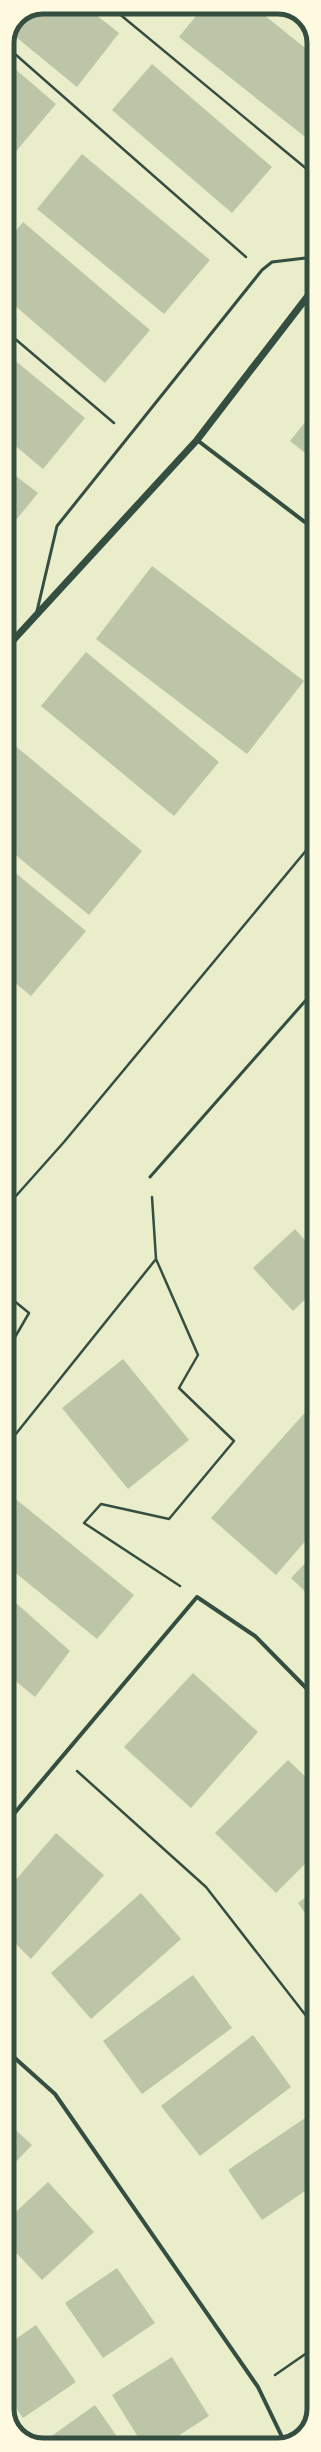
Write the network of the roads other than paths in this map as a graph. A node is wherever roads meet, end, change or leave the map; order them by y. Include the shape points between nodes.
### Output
1 (307, 258) edge
2 (307, 297) edge
3 (197, 440) junction
4 (307, 523) edge
5 (36, 618) junction
6 (14, 640) edge
7 (307, 999) edge
8 (150, 1177) road end
9 (307, 1689) edge
10 (14, 1814) edge
11 (14, 2057) edge
12 (282, 2438) edge

1 - 5 lane via 272,262 262,270 57,526
2 - 3 street
3 - 4 street
3 - 5 street
5 - 6 street
7 - 8 lane
9 - 10 street via 255,1636 197,1597
11 - 12 street via 55,2094 258,2387

